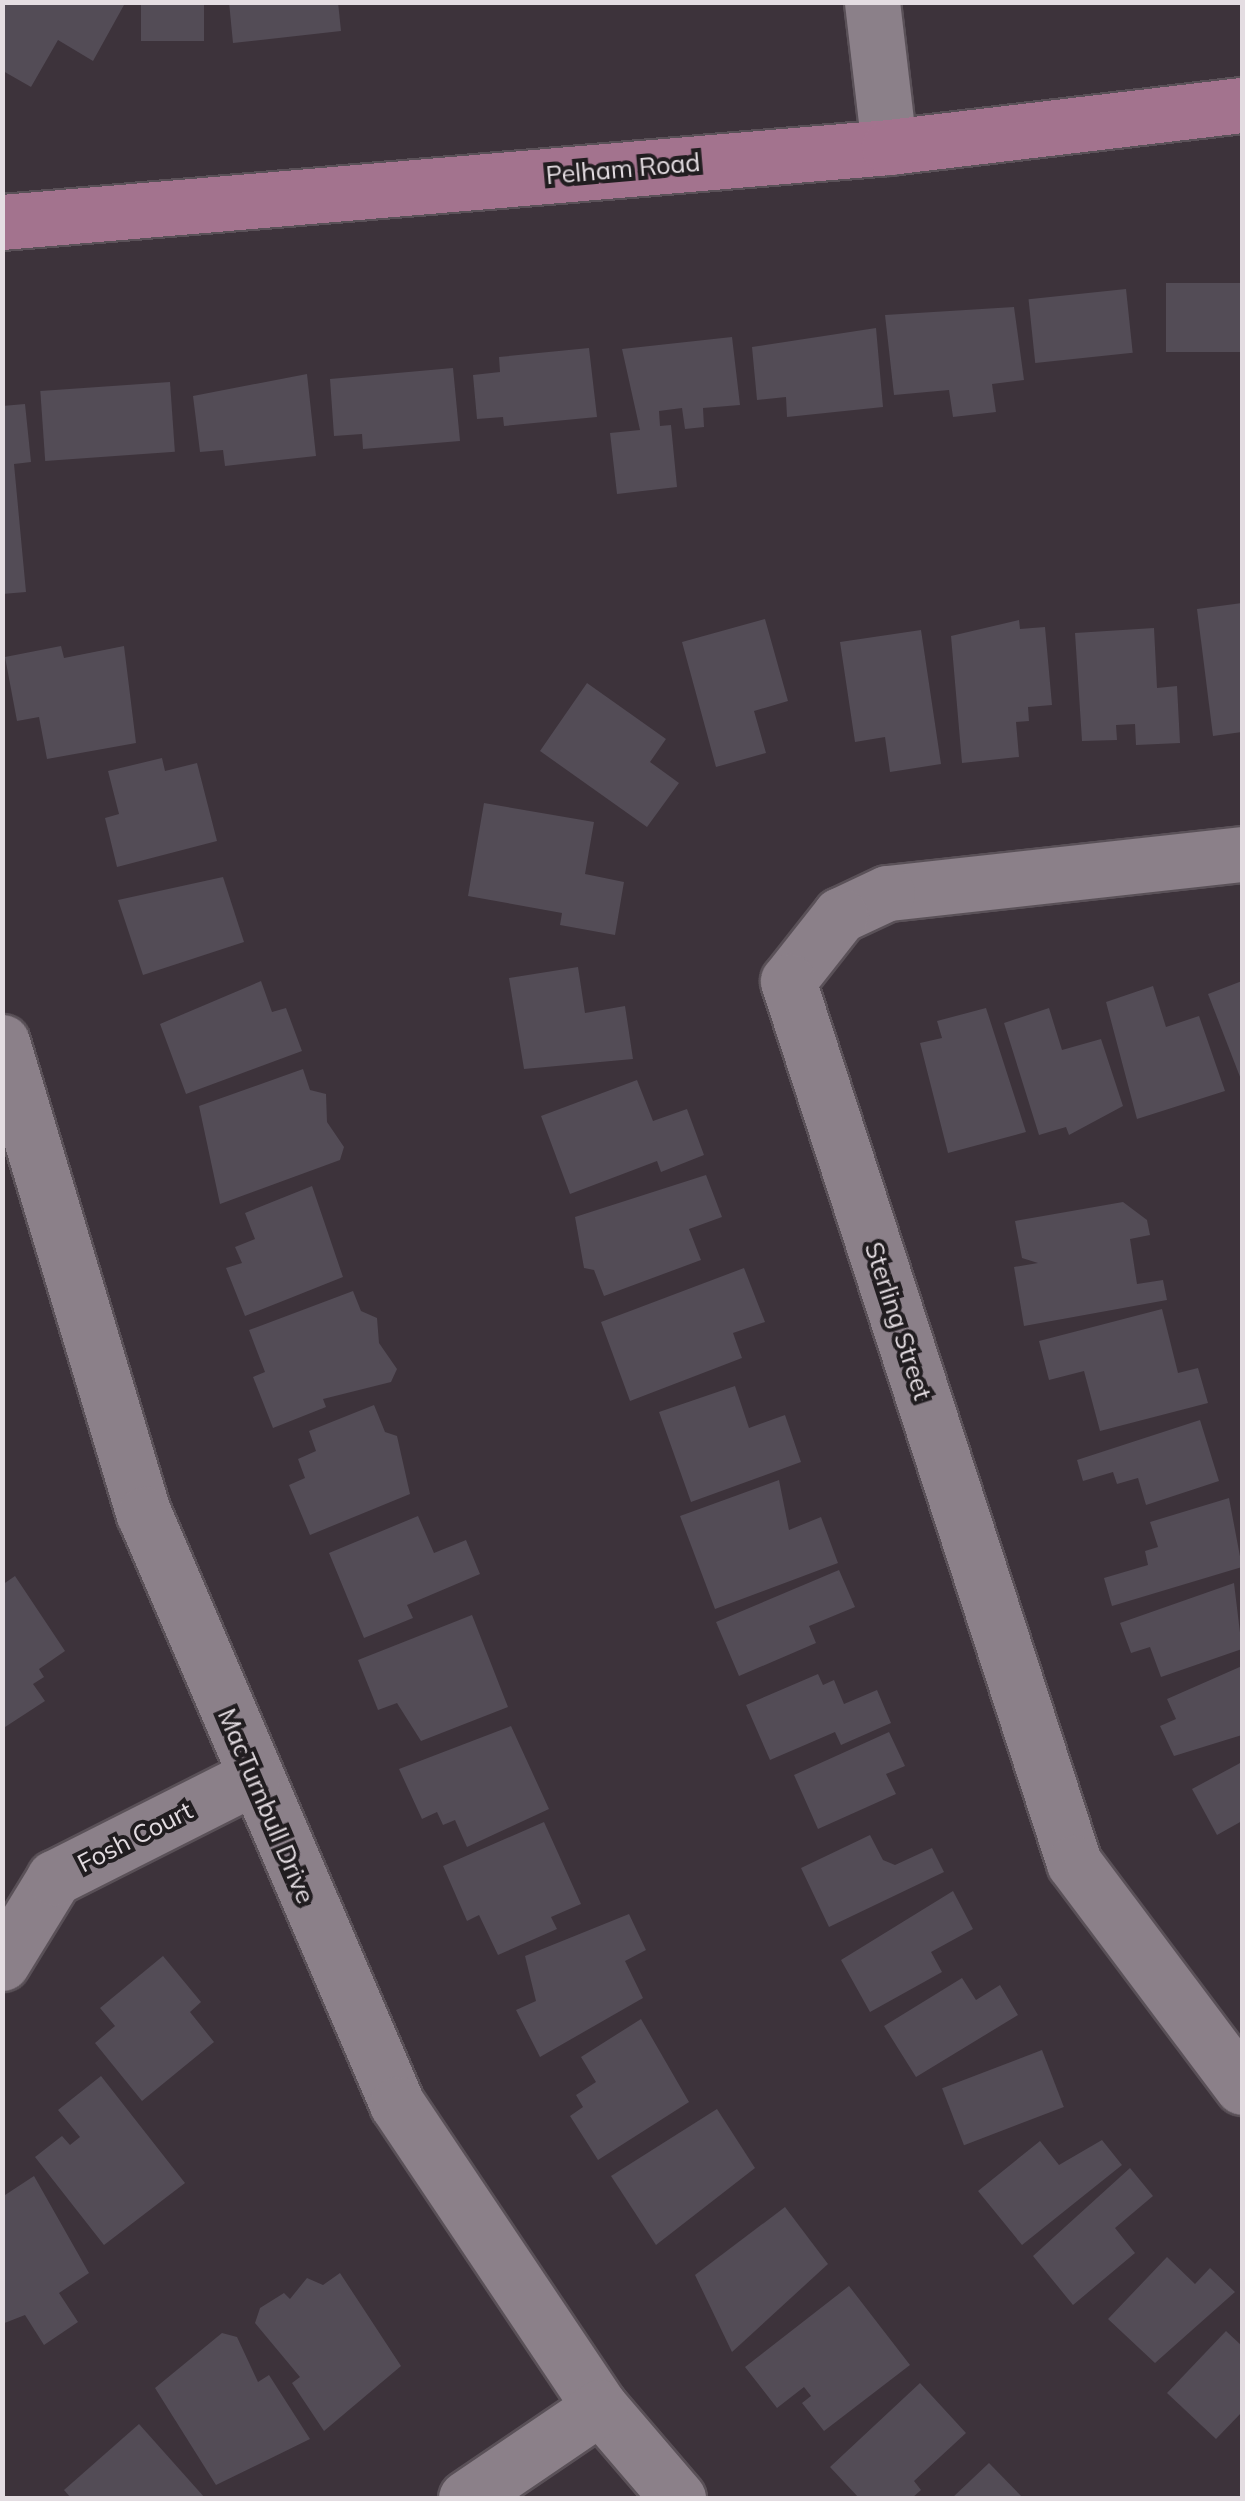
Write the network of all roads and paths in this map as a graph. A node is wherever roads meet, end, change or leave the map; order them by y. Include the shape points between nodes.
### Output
1 (872, 2) edge
2 (1242, 105) edge
3 (889, 147) junction
4 (2, 222) edge
5 (1242, 854) edge
6 (7, 1064) edge
7 (252, 1778) junction
8 (2, 1963) edge
9 (1242, 2087) edge
10 (600, 2407) junction
11 (466, 2498) edge
12 (678, 2498) edge

1 - 3 street
2 - 3 main road, Pelham Road
3 - 4 main road, Pelham Road
5 - 9 street, Sterling Street via 886,893 840,915 788,982 1074,1863
6 - 7 street, MacTurnbull Drive via 144,1514
7 - 8 street, Fosh Court via 54,1878
7 - 10 street, MacTurnbull Drive via 398,2104
10 - 11 street
10 - 12 street, MacTurnbull Drive

